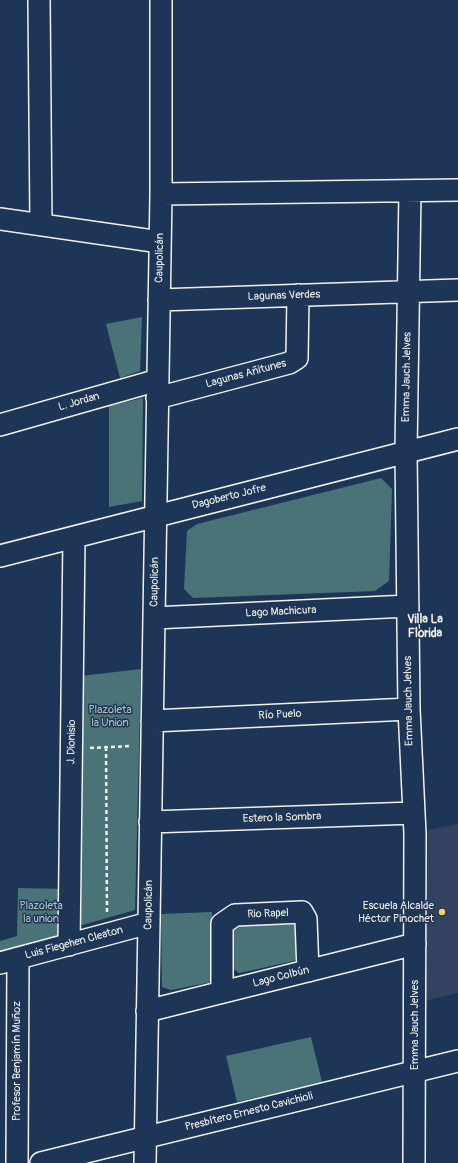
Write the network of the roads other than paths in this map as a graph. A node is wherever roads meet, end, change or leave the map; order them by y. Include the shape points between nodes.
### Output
1 (39, 0) edge
2 (160, 0) edge
3 (458, 190) edge
4 (410, 191) junction
5 (161, 194) junction
6 (0, 219) edge
7 (41, 225) junction
8 (160, 242) junction
9 (458, 290) edge
10 (408, 291) junction
11 (298, 295) junction
12 (159, 300) junction
13 (158, 389) junction
14 (0, 425) edge
15 (458, 439) edge
16 (406, 452) junction
17 (156, 515) junction
18 (74, 538) junction
19 (0, 556) edge
20 (408, 606) junction
21 (154, 618) junction
22 (409, 709) junction
23 (152, 721) junction
24 (414, 813) junction
25 (150, 822) junction
26 (149, 924) junction
27 (415, 944) junction
28 (69, 945) junction
29 (9, 961) edge
30 (308, 970) junction
31 (222, 992) junction
32 (147, 1011) junction
33 (458, 1061) edge
34 (415, 1072) junction
35 (145, 1138) junction
36 (17, 1163) edge
37 (40, 1163) edge
38 (145, 1163) edge
39 (414, 1163) edge

1 - 7 street
2 - 5 street, Caupolicán
3 - 4 street
4 - 5 street
4 - 10 street, Emma Jauch Jelves
5 - 8 street, Caupolicán
6 - 7 street
7 - 8 street
8 - 12 street, Caupolicán
9 - 10 street, Lagunas Verdes
10 - 11 street, Lagunas Verdes
10 - 16 street, Emma Jauch Jelves
11 - 12 street, Lagunas Verdes
11 - 13 street, Lagunas Añitunes via 297,358 289,364
12 - 13 street, Caupolicán
13 - 14 street, L. Jordan
13 - 17 street, Caupolicán
15 - 16 street, Dagoberto Jofre
16 - 17 street, Dagoberto Jofre
16 - 20 street, Emma Jauch Jelves
17 - 18 street, Dagoberto Jofre
17 - 21 street, Caupolicán
18 - 19 street, Dagoberto Jofre
18 - 28 street, J. Dionisio
20 - 21 street, Lago Machicura
20 - 22 street, Emma Jauch Jelves
21 - 23 street, Caupolicán
22 - 23 street, Río Puelo
22 - 24 street, Emma Jauch Jelves
23 - 25 street, Caupolicán
24 - 25 street, Estero la Sombra
24 - 27 street, Emma Jauch Jelves
25 - 26 street, Caupolicán
26 - 28 street, Luis Fiegehen Cleaton
26 - 32 street, Caupolicán
27 - 30 street, Lago Colbún
27 - 34 street, Emma Jauch Jelves
28 - 29 street, Luis Fiegehen Cleaton
29 - 36 street, Profesor Benjamín Muñoz
30 - 31 street, Lago Colbún
30 - 31 street, Rio Rapel via 306,919 302,912 235,915 222,924
31 - 32 street, Lago Colbún
32 - 35 street, Caupolicán
33 - 34 street, Presbítero Ernesto Cavichioli
34 - 35 street, Presbítero Ernesto Cavichioli
34 - 39 street, Emma Jauch Jelves
35 - 37 street, Presbítero Ernesto Cavichioli
35 - 38 street, Caupolicán

